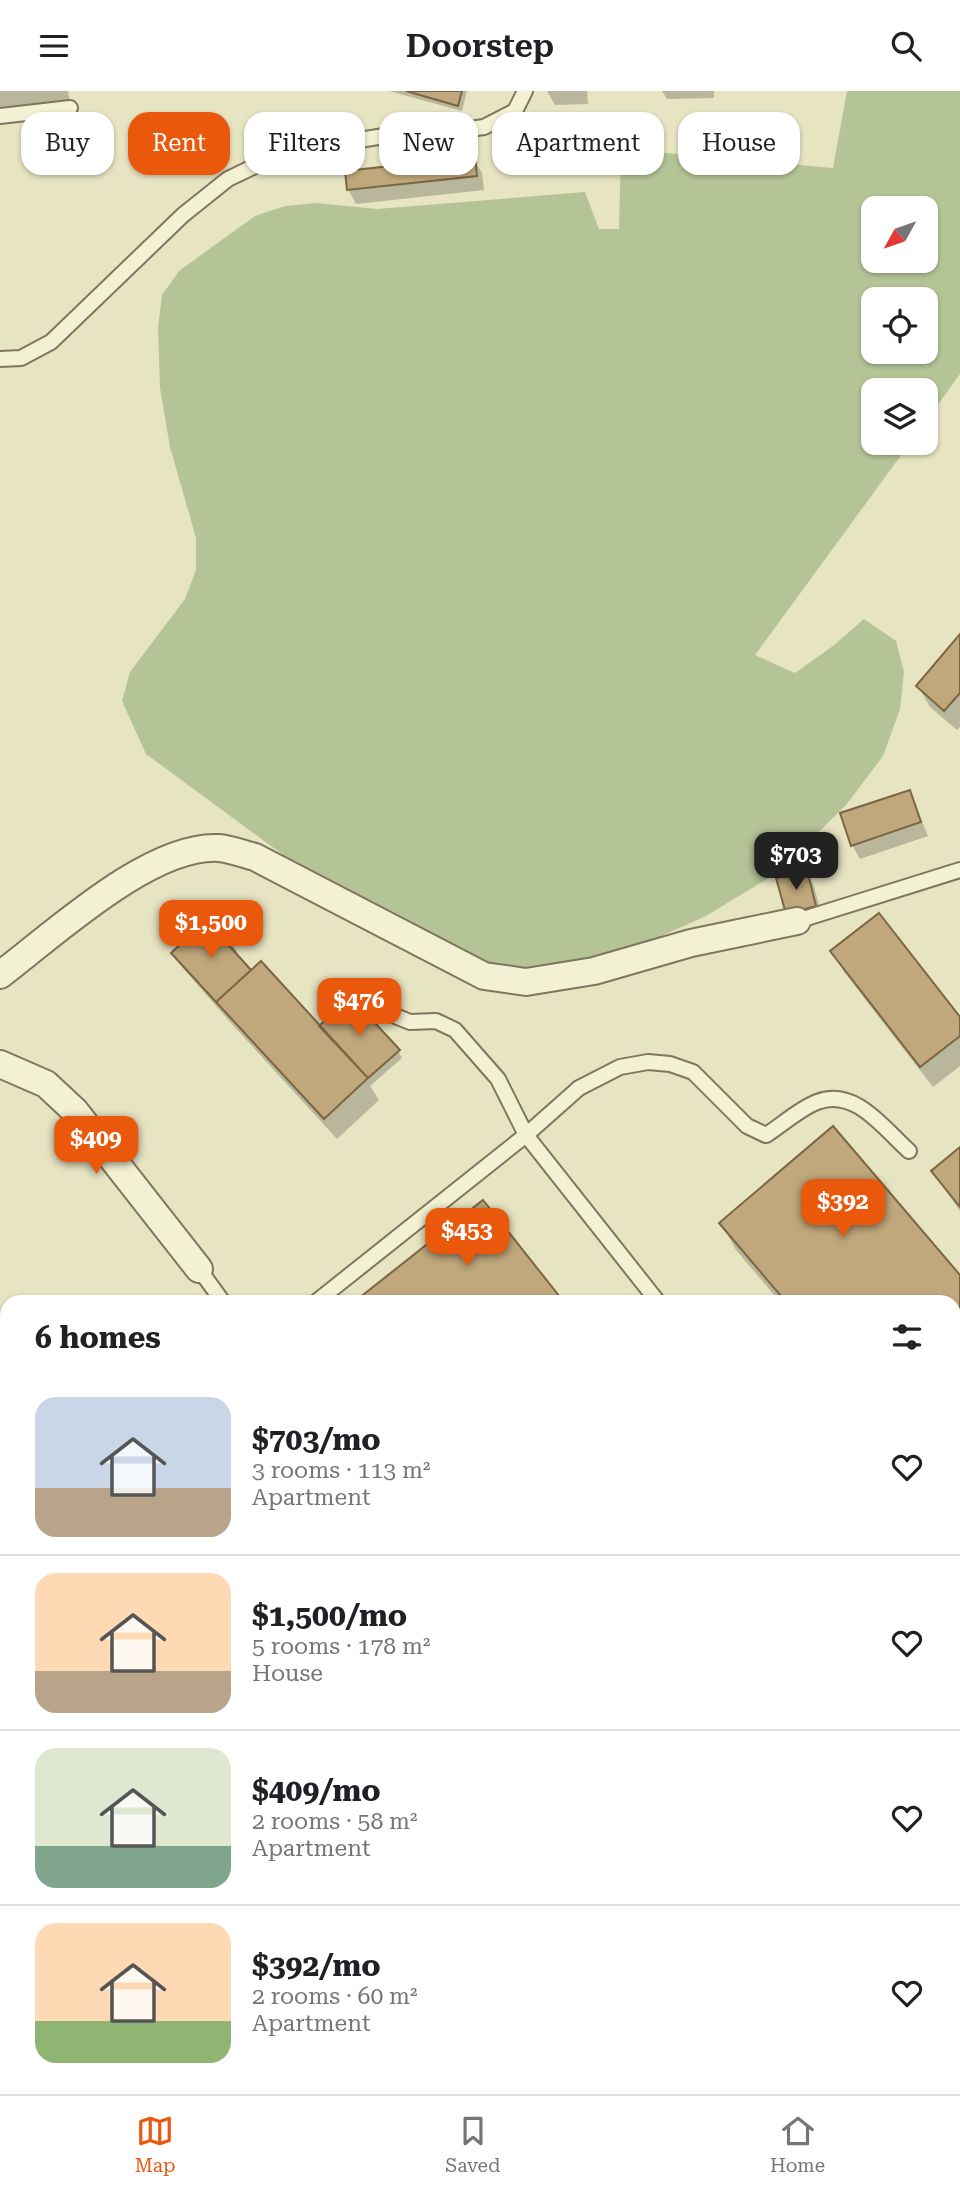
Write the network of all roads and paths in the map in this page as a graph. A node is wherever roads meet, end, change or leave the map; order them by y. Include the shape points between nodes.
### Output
1 (524, 91) edge
2 (69, 108) dead end
3 (0, 117) edge
4 (0, 359) edge
5 (960, 870) edge
6 (797, 921) joint
7 (0, 975) edge
8 (383, 1011) dead end
9 (0, 1064) edge
10 (526, 1135) junction
11 (909, 1151) dead end
12 (199, 1269) joint
13 (218, 1295) edge
14 (325, 1295) edge
15 (653, 1295) edge

1 - 4 lane via 515,111 484,127 402,133 284,152 229,179 183,215 51,342 21,358
2 - 3 lane
5 - 6 lane
6 - 7 street via 691,943 594,971 526,982 484,976 255,857 218,848 178,854 131,876
8 - 10 lane via 410,1022 436,1021 455,1030 498,1079
9 - 12 street via 46,1084 75,1111
10 - 11 lane via 598,1076 648,1062 693,1072 747,1126 766,1135 818,1102 837,1099 858,1104
10 - 14 lane
10 - 15 lane
12 - 13 lane

